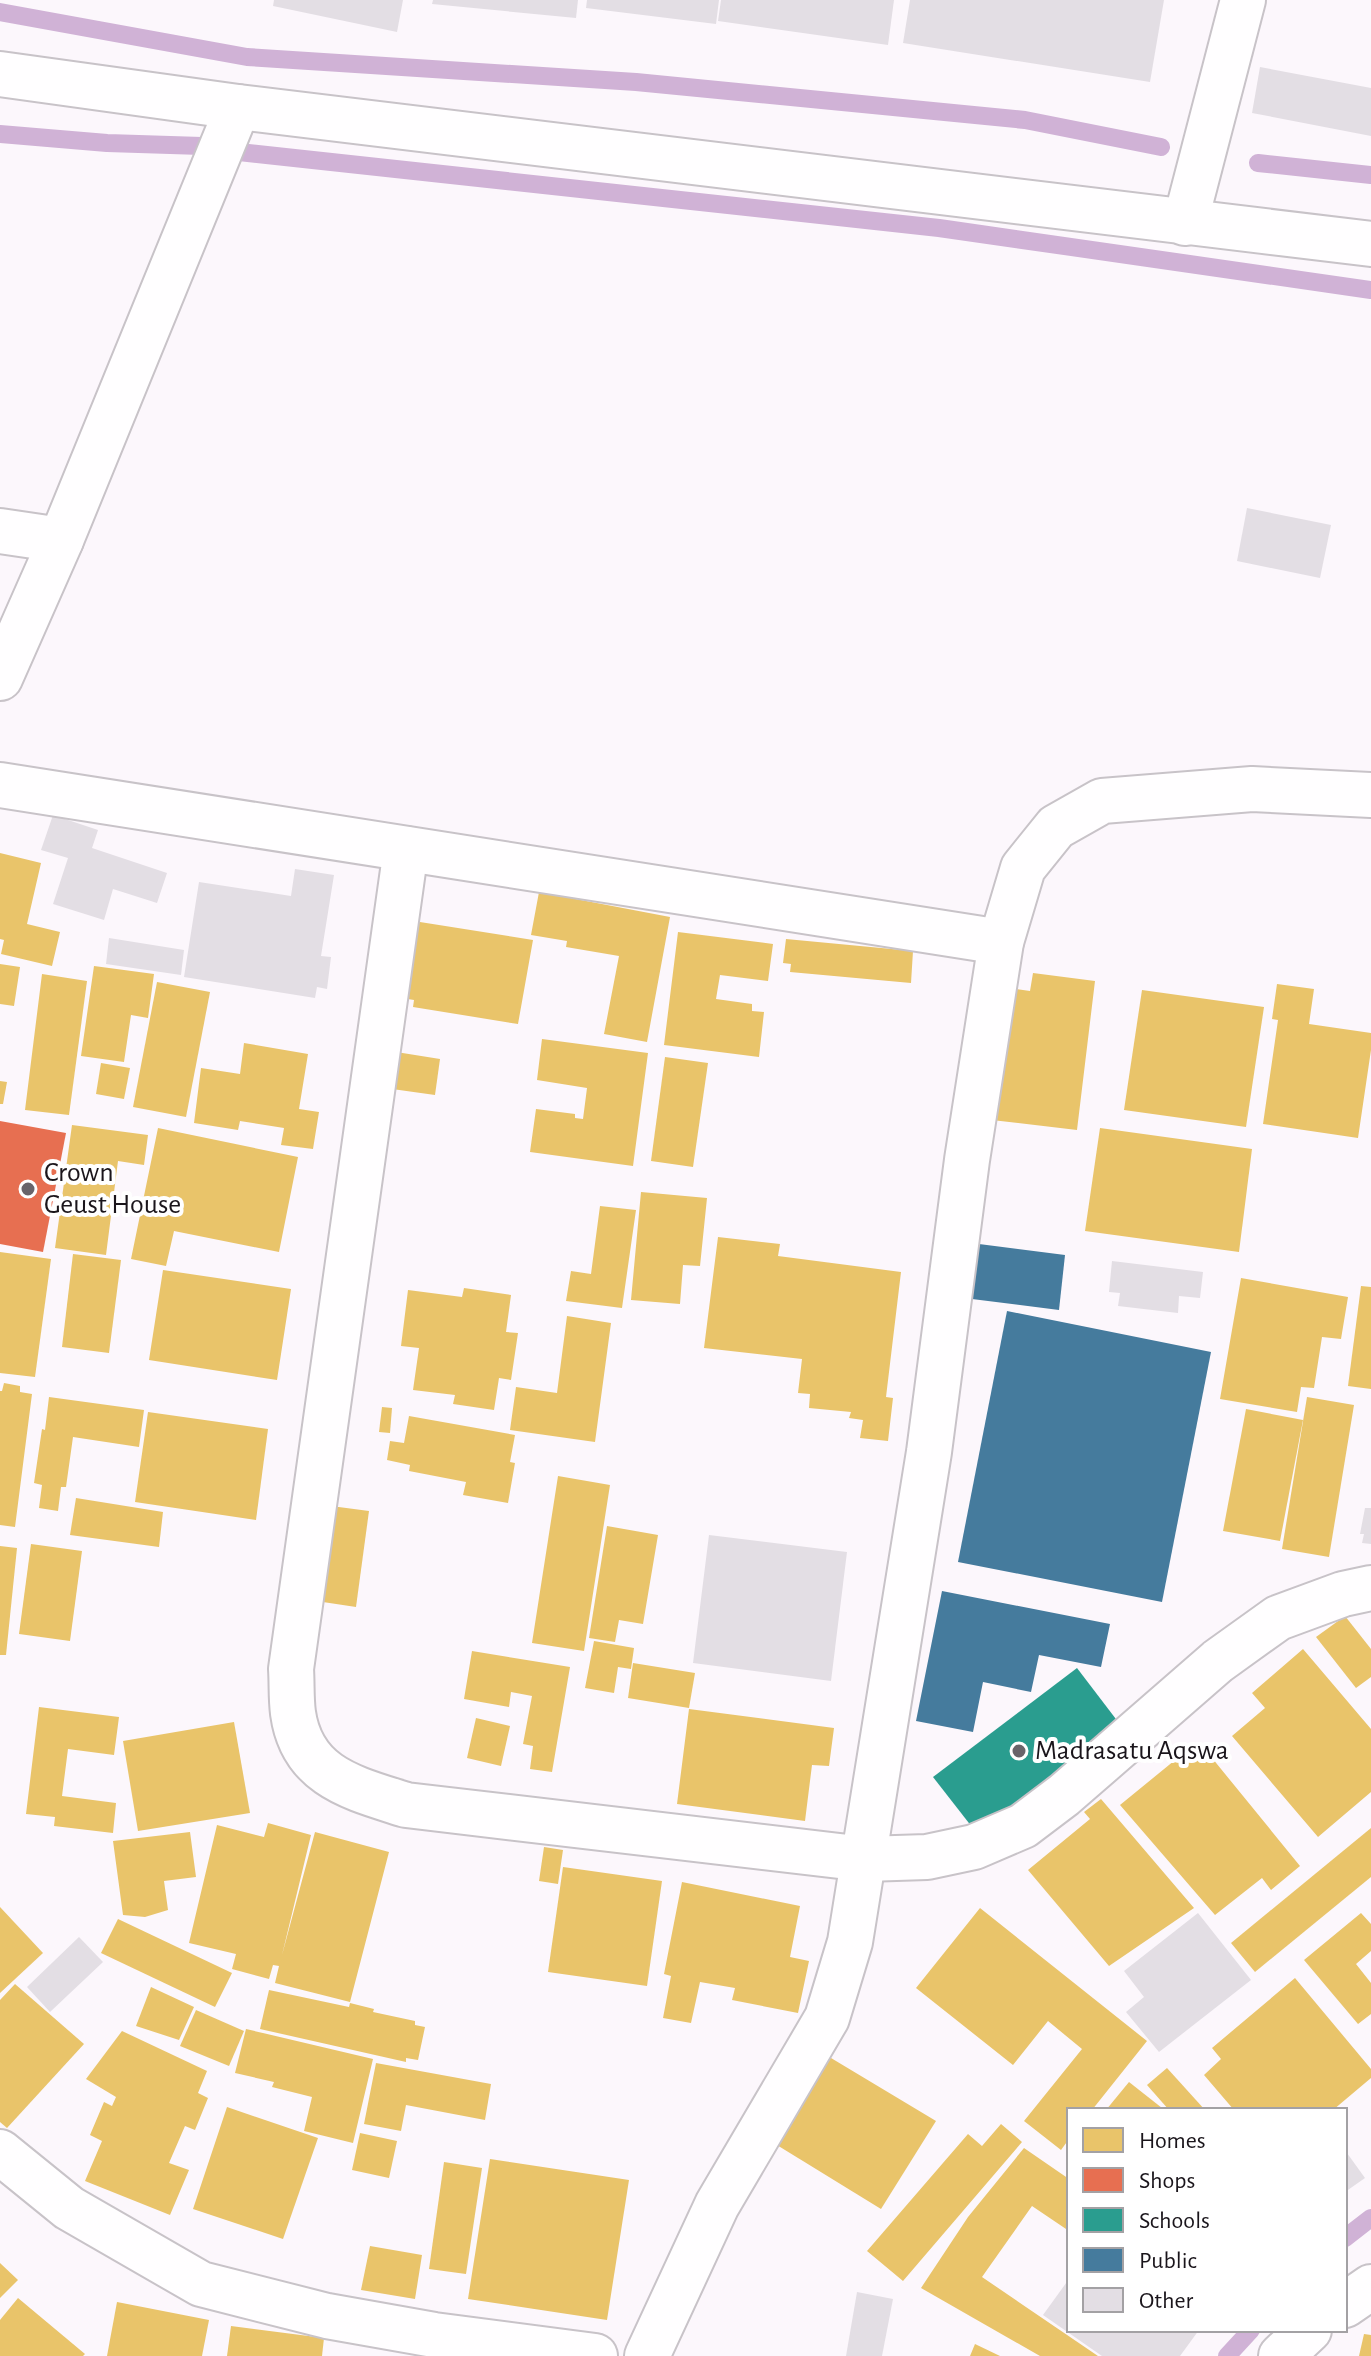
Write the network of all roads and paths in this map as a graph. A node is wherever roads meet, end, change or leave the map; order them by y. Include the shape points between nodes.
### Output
1 (1243, 0) edge
2 (0, 74) edge
3 (238, 107) junction
4 (1185, 223) junction
5 (1371, 244) edge
6 (0, 531) edge
7 (61, 540) junction
8 (0, 678) edge
9 (0, 785) edge
10 (1371, 795) edge
11 (406, 849) junction
12 (1001, 942) junction
13 (1371, 1588) edge
14 (865, 1859) junction
15 (0, 2152) edge
16 (1371, 2287) edge
17 (1347, 2304) edge
18 (1307, 2332) edge
19 (595, 2356) edge
20 (647, 2356) edge
21 (1281, 2356) edge

1 - 4 street
2 - 3 street
3 - 4 street
3 - 7 street
4 - 5 street
6 - 7 street
7 - 8 street
9 - 11 street
10 - 12 street via 1252,789 1102,801 1056,827 1023,868
11 - 12 street
11 - 14 street via 291,1669 293,1714 304,1749 318,1768 352,1787 406,1805
12 - 14 street
13 - 14 street via 1278,1618 1218,1661 1023,1826 974,1847 927,1857
14 - 20 street via 850,1942 827,2018 717,2205
15 - 19 street via 69,2208 201,2284 357,2321
16 - 17 street
18 - 21 street

